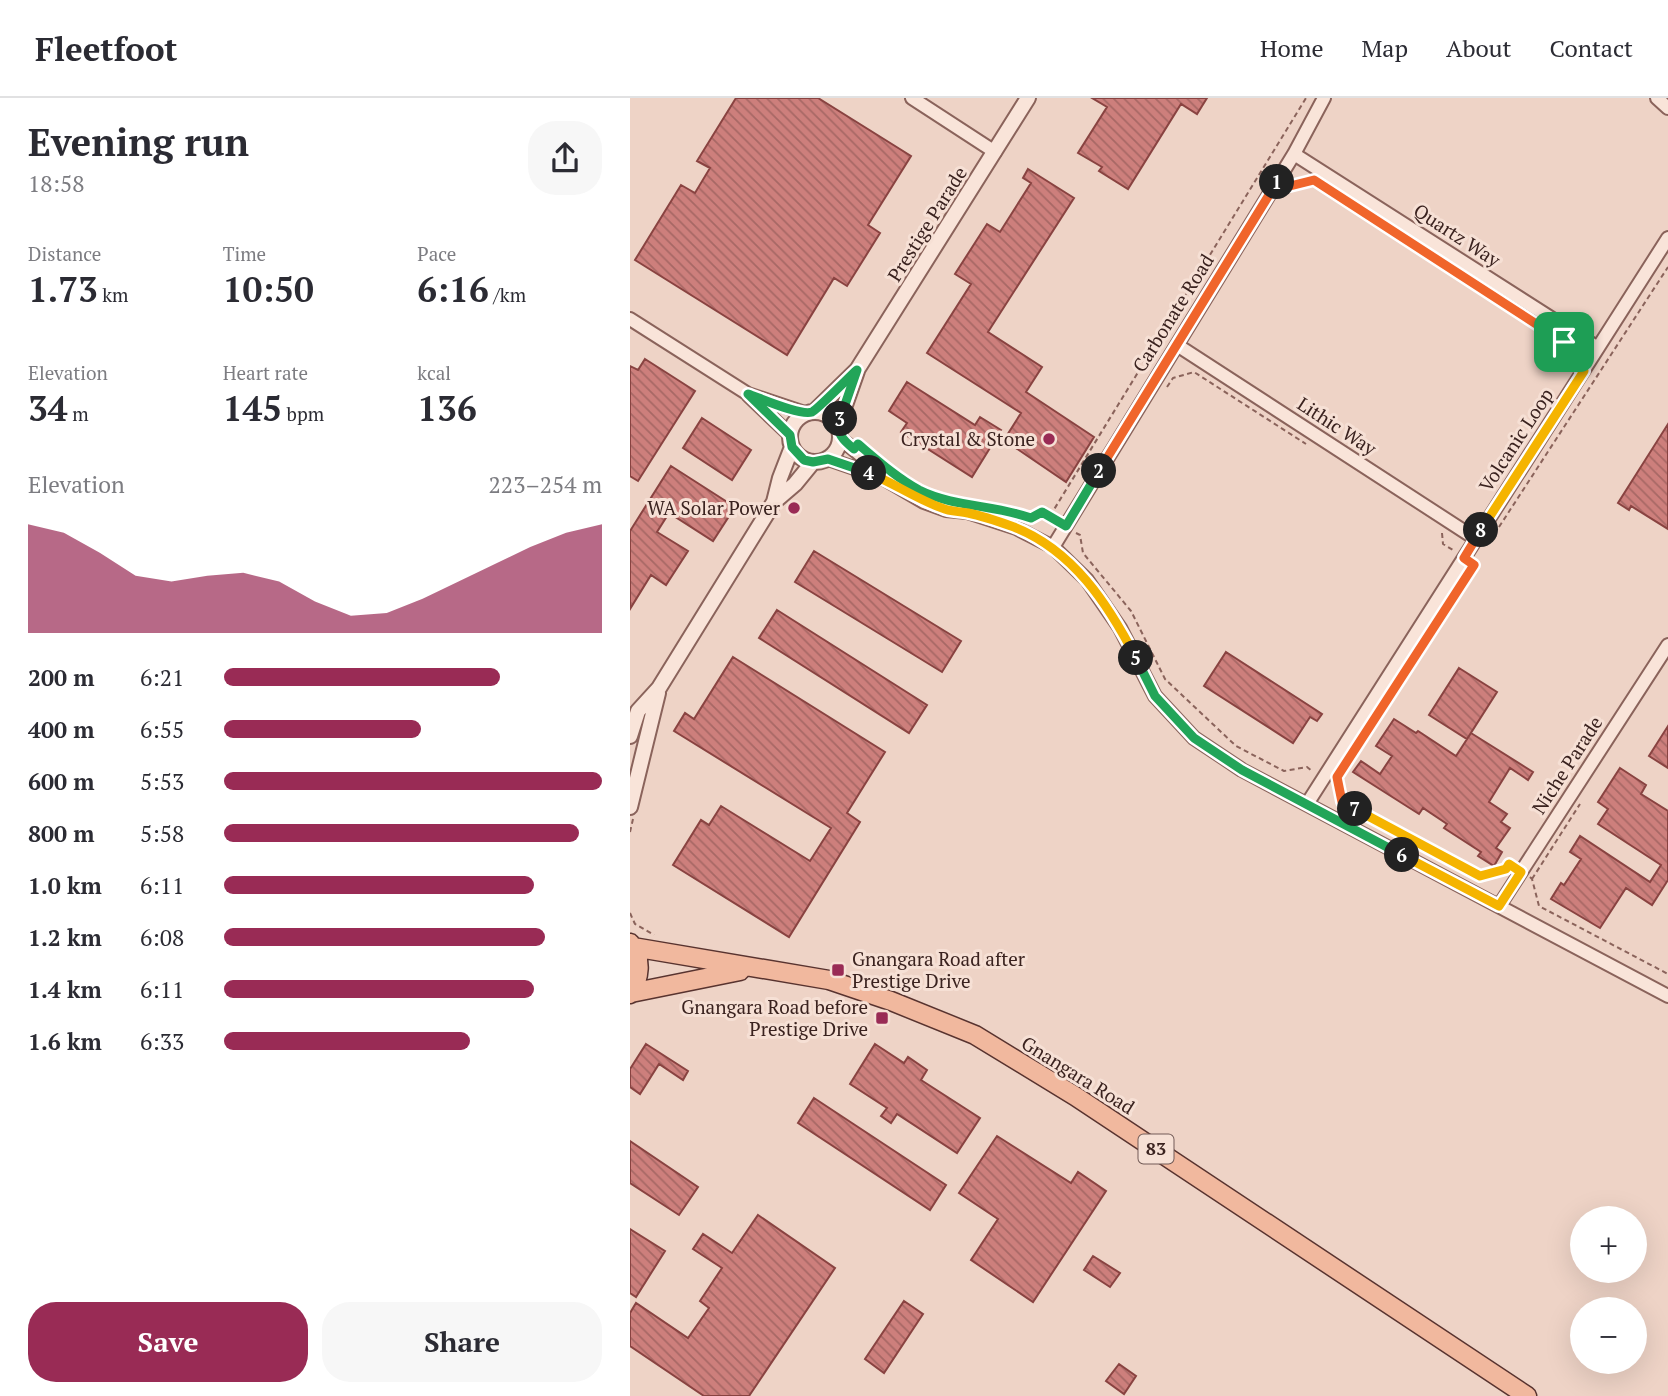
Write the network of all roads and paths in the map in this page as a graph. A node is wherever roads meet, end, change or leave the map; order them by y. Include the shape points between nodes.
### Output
1 (912, 98) edge
2 (1028, 98) edge
3 (1306, 98) edge
4 (1324, 98) edge
5 (1657, 98) edge
6 (1668, 108) edge
7 (995, 152) junction
8 (1294, 154) junction
9 (1262, 169) junction
10 (1279, 179) junction
11 (1314, 180) dead end
12 (1668, 238) edge
13 (1668, 267) edge
14 (630, 319) edge
15 (1530, 320) dead end
16 (1177, 345) junction
17 (1598, 348) junction
18 (1140, 369) junction
19 (857, 370) junction
20 (1584, 371) junction
21 (1596, 378) junction
22 (1156, 379) junction
23 (748, 394) junction
24 (810, 412) junction
25 (839, 432) junction
26 (791, 441) junction
27 (1307, 445) dead end
28 (820, 461) junction
29 (883, 478) junction
30 (774, 502) junction
31 (985, 506) dead end
32 (1050, 516) junction
33 (1066, 526) junction
34 (1497, 530) dead end
35 (1442, 531) dead end
36 (1475, 539) junction
37 (1053, 547) junction
38 (1464, 558) junction
39 (1668, 645) edge
40 (659, 688) junction
41 (630, 736) edge
42 (634, 777) edge
43 (1337, 777) dead end
44 (1322, 779) junction
45 (1340, 793) junction
46 (631, 798) edge
47 (1307, 804) junction
48 (630, 814) edge
49 (630, 832) edge
50 (1521, 872) junction
51 (1499, 906) junction
52 (632, 945) edge
53 (754, 968) junction
54 (1668, 974) edge
55 (631, 994) edge
56 (1668, 996) edge
57 (1527, 1396) edge

1 - 7 street
2 - 7 street, Prestige Parade
3 - 9 path
4 - 8 street, Carbonate Road
5 - 6 street
7 - 19 street, Prestige Parade
8 - 10 street, Carbonate Road
8 - 17 street, Quartz Way
9 - 10 path
9 - 18 path
10 - 11 path via 1290,186
10 - 16 street, Carbonate Road
12 - 17 street, Volcanic Loop
13 - 21 path
14 - 23 street
15 - 20 path via 1564,342 1568,360
16 - 22 street, Carbonate Road
16 - 36 street, Lithic Way
17 - 20 street, Volcanic Loop
18 - 22 path
18 - 32 path
19 - 24 street, Prestige Parade
19 - 25 street, Prestige Parade
20 - 21 path
20 - 36 street, Volcanic Loop
21 - 34 path
22 - 27 path via 1167,387 1172,378 1195,373
22 - 33 street, Carbonate Road
23 - 24 street
23 - 26 street
24 - 25 street via 828,415
24 - 26 street via 794,422
25 - 28 street via 834,454
25 - 29 street
26 - 28 street via 804,460
26 - 30 street
28 - 29 street
28 - 30 street
29 - 37 street via 925,502 1016,528
30 - 40 street
31 - 32 path via 1031,518 1042,512
32 - 33 path
33 - 37 street, Carbonate Road
33 - 44 path via 1080,535 1083,553 1131,611 1165,679 1236,746 1283,771 1307,767
35 - 38 path via 1443,544
36 - 38 street, Volcanic Loop
37 - 47 street via 1087,580 1120,628 1155,696 1194,738
38 - 44 street, Volcanic Loop
39 - 50 street, Niche Parade
40 - 41 street via 638,711
40 - 42 street
42 - 46 street
43 - 45 path
44 - 45 path
44 - 47 street, Volcanic Loop
45 - 50 path via 1342,802 1480,876 1509,864
47 - 51 street
48 - 49 path via 634,815
50 - 51 street, Niche Parade
50 - 54 path via 1532,878 1539,906
51 - 56 street
52 - 53 main road, Gnangara Road / 83
52 - 55 main road, Gnangara Road / 83 via 639,979
53 - 55 main road, Gnangara Road / 83
53 - 57 main road, Gnangara Road / 83 via 829,980 975,1035 1075,1096

